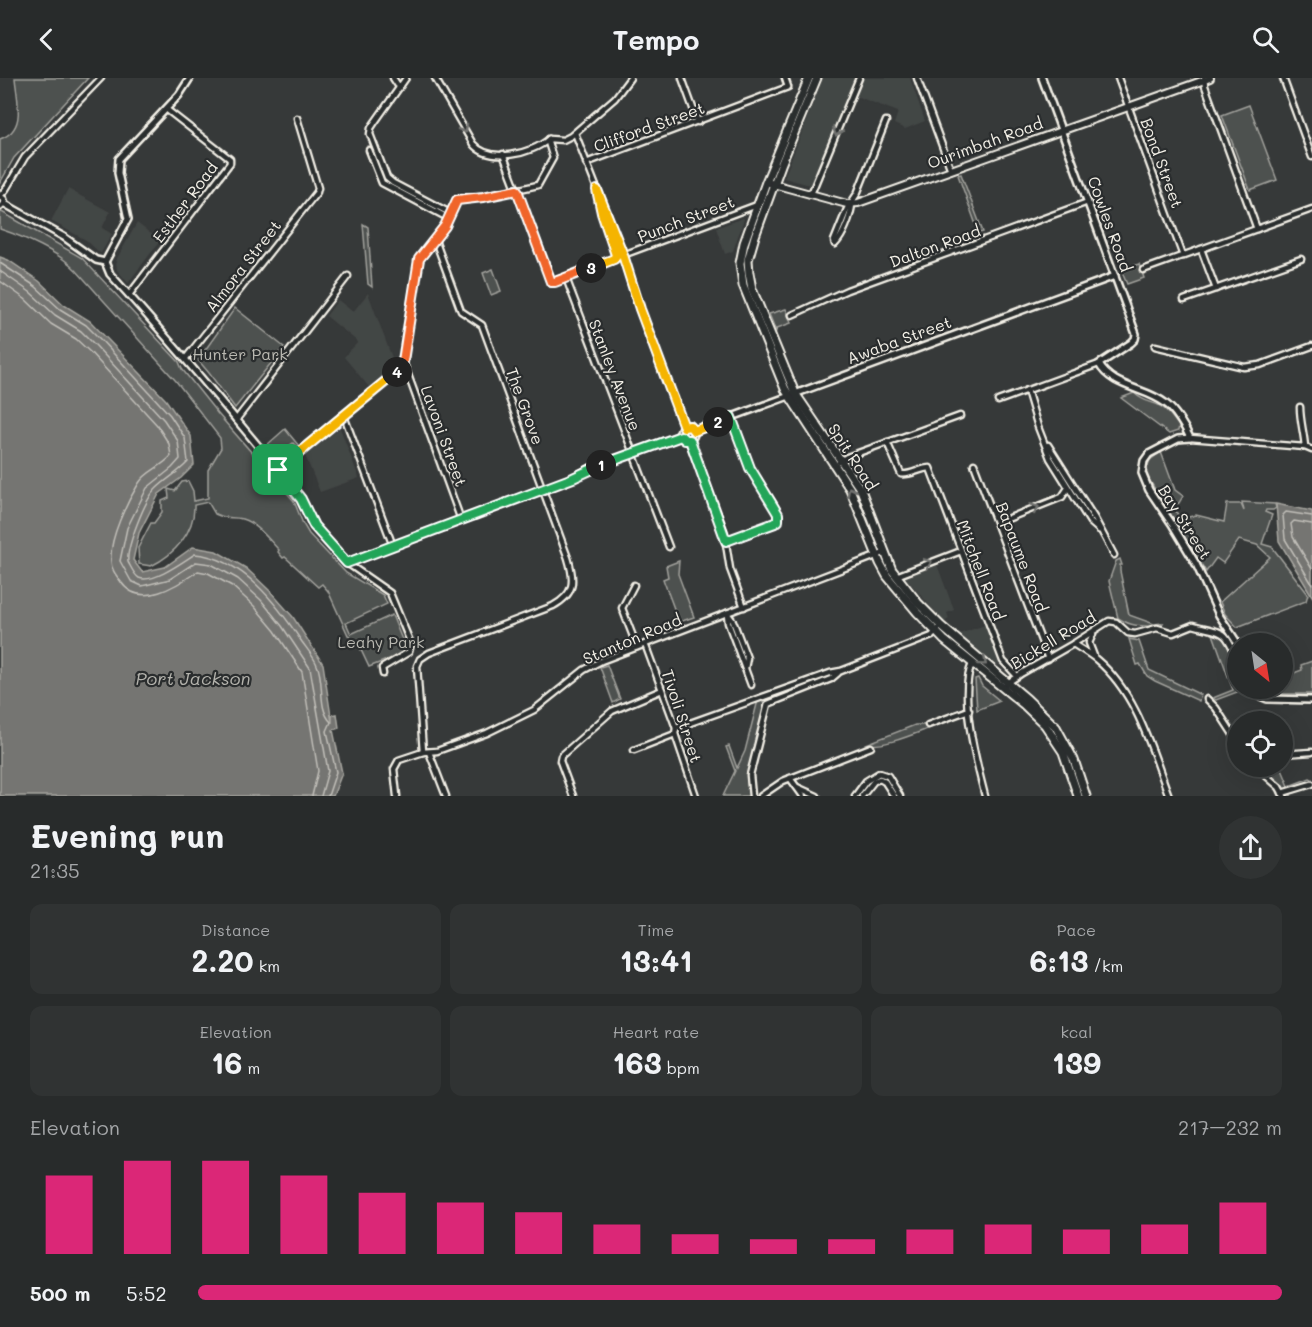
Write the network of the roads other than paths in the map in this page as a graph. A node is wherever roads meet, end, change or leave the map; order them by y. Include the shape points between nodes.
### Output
1 (101, 78) edge
2 (190, 78) edge
3 (393, 78) edge
4 (406, 78) edge
5 (435, 78) edge
6 (630, 78) edge
7 (682, 78) edge
8 (785, 78) edge
9 (809, 78) edge
10 (817, 78) edge
11 (859, 78) edge
12 (917, 78) edge
13 (1042, 78) edge
14 (1118, 78) edge
15 (1283, 78) edge
16 (1206, 79) edge
17 (399, 87) junction
18 (1129, 108) junction
19 (166, 109) junction
20 (297, 118) dead end
21 (886, 121) dead end
22 (698, 122) junction
23 (1061, 131) junction
24 (575, 133) junction
25 (549, 139) junction
26 (369, 150) dead end
27 (503, 154) junction
28 (1312, 157) edge
29 (586, 163) junction
30 (951, 170) junction
31 (770, 183) junction
32 (517, 190) junction
33 (597, 190) junction
34 (811, 194) junction
35 (2, 200) edge
36 (1088, 202) junction
37 (852, 204) junction
38 (757, 205) junction
39 (1312, 209) edge
40 (449, 215) junction
41 (1257, 229) junction
42 (435, 240) junction
43 (1201, 249) junction
44 (623, 255) junction
45 (1183, 256) junction
46 (1301, 259) dead end
47 (105, 262) junction
48 (1143, 270) dead end
49 (348, 276) dead end
50 (1115, 276) junction
51 (566, 278) junction
52 (1216, 289) junction
53 (129, 295) junction
54 (1184, 300) dead end
55 (792, 315) dead end
56 (1155, 346) dead end
57 (1312, 346) edge
58 (186, 358) junction
59 (403, 361) junction
60 (1099, 364) junction
61 (1027, 390) junction
62 (792, 394) junction
63 (998, 401) dead end
64 (1300, 407) dead end
65 (344, 416) junction
66 (960, 416) dead end
67 (731, 417) junction
68 (236, 420) junction
69 (684, 427) junction
70 (694, 431) junction
71 (681, 436) junction
72 (1190, 438) junction
73 (690, 440) junction
74 (1044, 441) junction
75 (888, 442) junction
76 (1305, 447) junction
77 (1312, 450) edge
78 (633, 453) junction
79 (842, 460) junction
80 (974, 464) dead end
81 (835, 465) junction
82 (278, 470) junction
83 (1068, 488) junction
84 (543, 490) junction
85 (461, 520) junction
86 (997, 523) junction
87 (1099, 530) junction
88 (726, 541) junction
89 (393, 546) junction
90 (669, 547) dead end
91 (961, 551) junction
92 (880, 555) junction
93 (1114, 555) dead end
94 (347, 563) junction
95 (896, 576) junction
96 (634, 585) dead end
97 (744, 607) junction
98 (727, 613) junction
99 (938, 629) junction
100 (1094, 632) junction
101 (1231, 633) edge
102 (1227, 637) edge
103 (645, 644) junction
104 (1073, 644) junction
105 (637, 647) junction
106 (1095, 658) junction
107 (1048, 659) junction
108 (972, 664) junction
109 (841, 672) junction
110 (383, 674) dead end
111 (1017, 676) junction
112 (751, 685) dead end
113 (1005, 686) junction
114 (662, 690) junction
115 (1207, 699) dead end
116 (1267, 699) edge
117 (1312, 700) edge
118 (969, 710) junction
119 (928, 724) dead end
120 (1227, 725) edge
121 (676, 731) junction
122 (871, 747) dead end
123 (634, 750) dead end
124 (423, 752) junction
125 (429, 752) junction
126 (1312, 752) edge
127 (1293, 753) edge
128 (1269, 777) edge
129 (790, 778) junction
130 (1312, 784) edge
131 (797, 787) junction
132 (1283, 794) edge
133 (397, 796) edge
134 (446, 796) edge
135 (573, 796) edge
136 (696, 796) edge
137 (752, 796) edge
138 (760, 796) edge
139 (803, 796) edge
140 (817, 796) edge
141 (855, 796) edge
142 (862, 796) edge
143 (894, 796) edge
144 (900, 796) edge
145 (985, 796) edge
146 (1078, 796) edge
147 (1086, 796) edge
148 (1168, 796) edge

1 - 35 street via 25,158
2 - 19 street
3 - 17 street
4 - 17 street
5 -> 27 street via 478,150
6 - 24 street via 619,94
7 - 22 street
8 - 22 street, Clifford Street via 788,87
9 - 31 highway, Spit Road
10 - 31 highway, Spit Road
11 -> 34 street
12 - 30 street
13 - 23 street, Cowles Road
14 - 18 street, Bond Street
15 - 28 street
16 - 18 main road, Ourimbah Road
16 - 41 street via 1205,86
17 - 40 street via 370,134 387,178
18 - 23 main road, Ourimbah Road
18 - 45 street, Bond Street
19 - 47 street via 119,159 128,219
19 - 53 street, Esther Road via 230,159 230,163
20 - 58 street, Almora Street via 317,192
21 - 37 street
22 - 29 street, Clifford Street
23 - 30 main road, Ourimbah Road
23 - 36 street, Cowles Road
24 - 25 street via 565,140
24 - 29 street
25 - 27 street via 528,151
25 - 32 street via 553,158 540,183
26 - 40 street via 382,183
27 - 32 street
29 - 33 street
30 - 37 main road, Ourimbah Road
31 - 34 main road
31 - 38 highway, Spit Road
31 - 62 highway, Spit Road via 748,273
32 - 40 street via 457,200
32 - 51 street via 552,282
33 - 44 street
33 - 51 street via 616,253 614,259
34 - 37 main road
35 - 47 street
36 - 50 street, Cowles Road
36 - 55 street, Dalton Road via 847,290
37 - 37 street via 852,210 835,244 847,208
38 - 44 street, Punch Street
38 - 62 highway, Spit Road via 741,254 741,276
39 - 41 street
40 - 42 street
41 - 43 street
42 - 59 street via 419,259
42 - 84 street, The Grove via 461,311 482,325
43 - 45 street
43 - 52 street
44 - 69 street
45 - 48 street
46 - 52 street
47 - 53 street via 110,274
49 - 68 street
50 - 60 street, Cowles Road via 1136,336
50 - 62 street, Awaba Street
51 - 78 street, Stanley Avenue
52 - 54 street
53 - 58 street
56 - 57 street via 1244,368
58 - 68 street
59 - 65 street via 399,371
59 - 85 street, Lavoni Street
60 - 61 street
60 - 72 street via 1107,375 1165,403
61 - 63 street
61 - 74 street
62 - 67 street, Awaba Street
62 - 79 highway, Spit Road
62 - 81 highway, Spit Road
64 - 76 street
65 - 82 street
65 - 89 street
66 - 75 street
67 - 70 street, Awaba Street
67 - 88 street via 750,468 779,518
68 - 82 street
69 - 70 street via 690,426
69 - 71 street
70 - 73 street
71 - 73 street
71 - 78 street
72 - 76 street
72 - 101 street, Bay Street via 1178,439 1149,454 1142,473
73 - 88 street
74 - 83 street
74 - 87 street
75 - 79 street
75 - 91 street, Mitchell Road via 901,474 930,468
76 - 77 street
78 - 84 street
78 - 90 street, Stanley Avenue
79 - 81 street
79 - 92 highway, Spit Road via 864,497
80 - 86 street, Bapaume Road
92 -> 81 highway, Spit Road
82 - 94 street via 301,499 314,526
86 -> 83 street via 1062,497
83 - 87 street
84 - 85 street
84 - 124 street, The Grove via 571,568 570,591 548,608 420,659 417,666
85 - 89 street
86 - 107 street, Bapaume Road
87 - 93 street
88 - 97 street via 730,569
89 - 94 street
95 -> 91 street
91 - 111 street, Mitchell Road via 1003,661
92 - 95 highway, Spit Road
92 - 97 street, Stanton Road
92 - 99 highway, Spit Road via 892,583
94 - 110 street via 390,593 411,644 409,652 382,668
95 - 99 highway, Spit Road
96 - 105 street via 622,608
97 - 98 street, Stanton Road
98 - 103 street, Stanton Road
98 - 112 street via 747,658 745,668
99 - 108 highway, Spit Road
99 - 109 street via 932,636
99 -> 113 highway, Spit Road
100 - 102 street, Bickell Road via 1109,621 1135,634 1157,628 1173,633 1195,625
100 - 104 street, Bickell Road
100 - 106 street via 1089,643
103 - 105 street, Stanton Road
103 - 114 street, Tivoli Street
104 - 106 street
104 - 107 street, Bickell Road
105 - 125 street, Stanton Road via 591,666 534,710 487,733
106 - 148 street via 1117,681 1137,714
107 - 111 street, Bickell Road
108 - 113 highway, Spit Road
108 - 118 street via 967,676
109 - 121 street via 756,699
109 - 137 street via 769,703 750,781
111 - 113 street, Bickell Road
113 - 146 highway, Spit Road via 1049,730 1066,760
113 - 147 highway, Spit Road via 1041,711 1062,735
114 - 121 street, Tivoli Street
114 - 135 street via 612,711 561,756
115 - 120 street
116 - 117 street
118 - 119 street
118 - 145 street via 971,741
121 - 123 street
121 - 136 street, Tivoli Street
122 - 129 street
124 - 125 street, Stanton Road
124 - 133 street, Stanton Road via 399,760 394,769
125 - 134 street
126 - 127 street
128 - 132 street
129 - 131 street
129 - 138 street
130 - 132 street
131 - 139 street
131 - 140 street
141 - 144 street via 866,781 879,773 888,776
142 - 143 street via 880,779

